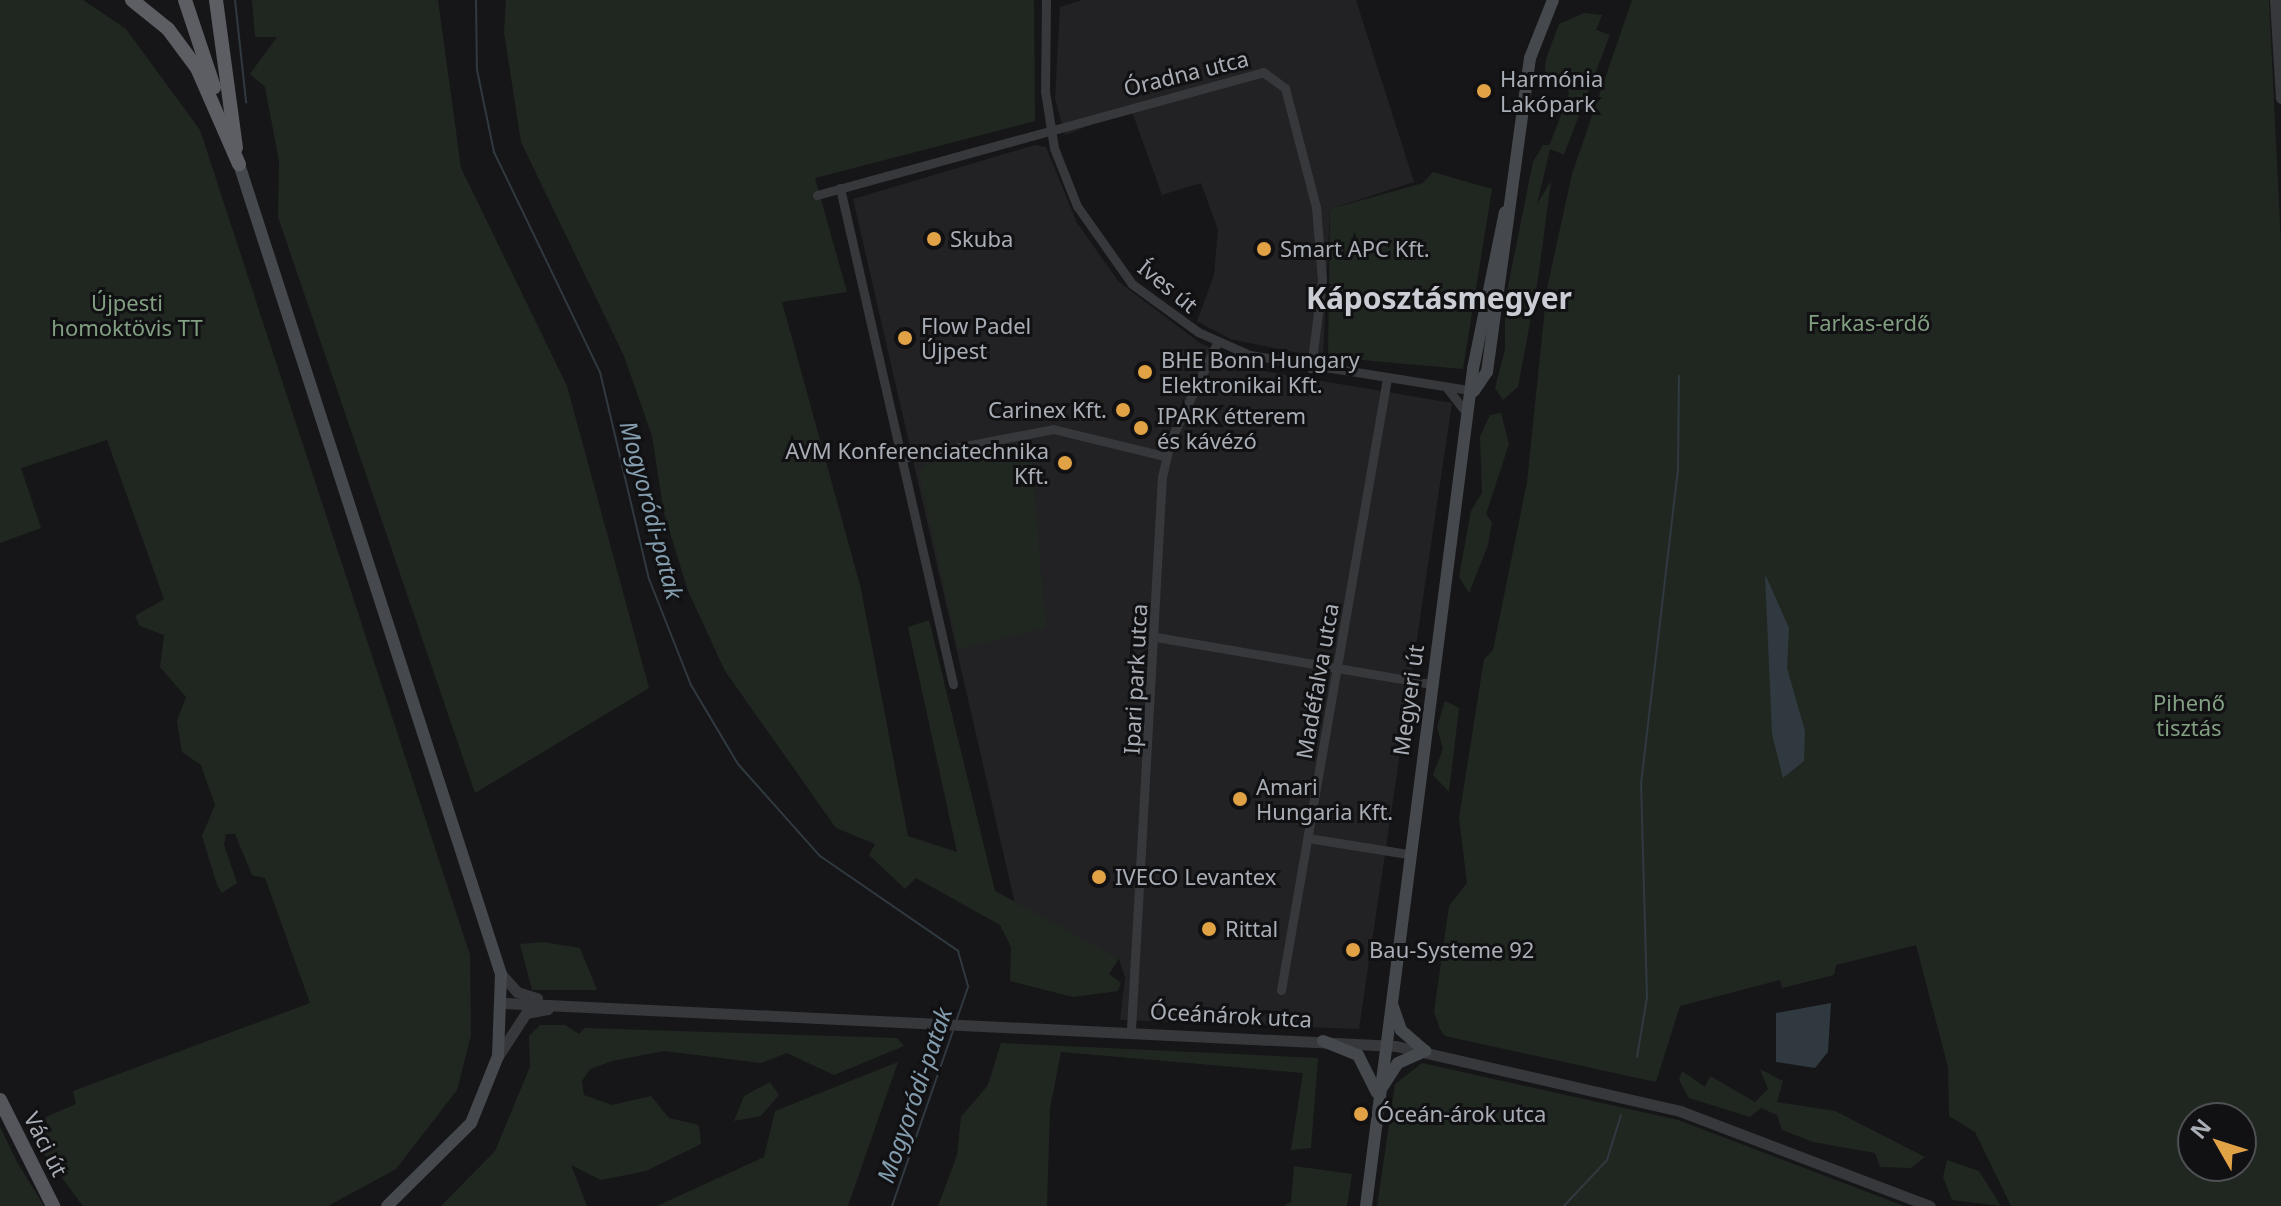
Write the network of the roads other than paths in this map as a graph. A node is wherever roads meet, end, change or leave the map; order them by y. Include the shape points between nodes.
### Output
1 (132, 0) edge
2 (185, 0) edge
3 (216, 0) edge
4 (1046, 0) edge
5 (1055, 0) edge
6 (1553, 0) edge
7 (2275, 0) edge
8 (2281, 98) edge
9 (1050, 128) junction
10 (239, 164) junction
11 (840, 188) junction
12 (817, 195) dead end
13 (1217, 343) junction
14 (1311, 368) junction
15 (1387, 378) junction
16 (1444, 386) junction
17 (1474, 391) junction
18 (1469, 419) junction
19 (1165, 456) junction
20 (903, 458) junction
21 (1156, 637) junction
22 (1337, 669) junction
23 (953, 684) dead end
24 (1430, 684) junction
25 (1308, 838) junction
26 (1408, 854) junction
27 (501, 974) junction
28 (1281, 990) dead end
29 (1391, 992) junction
30 (505, 1003) junction
31 (564, 1005) junction
32 (1131, 1029) junction
33 (1323, 1041) junction
34 (1385, 1044) junction
35 (1425, 1051) junction
36 (498, 1056) junction
37 (1379, 1097) junction
38 (0, 1100) edge
39 (53, 1206) edge
40 (387, 1206) edge
41 (1366, 1206) edge
42 (1930, 1206) edge

1 - 10 highway via 190,57
2 - 10 highway
3 - 10 highway
4 - 5 street
4 - 9 street, Íves út
6 - 17 main road, Megyeri út via 1530,58 1487,372
7 - 8 street
9 - 11 street, Óradna utca
9 - 13 street, Íves út via 1077,206 1115,263 1157,304
9 - 14 street, Óradna utca via 1250,70 1275,78 1285,88 1304,149 1319,227 1322,280
10 - 27 main road
11 - 12 street, Óradna utca
11 - 20 street
13 - 14 street, Íves út
13 - 19 street, Ipari park utca
14 - 15 street, Íves út
15 - 16 street, Íves út
15 - 22 street, Madéfalva utca
16 - 17 street, Íves út
16 - 18 street
17 - 18 main road, Megyeri út
18 - 24 main road, Megyeri út
19 - 20 street via 1053,429
19 - 21 street, Ipari park utca
20 - 23 street
21 - 22 street
21 - 32 street, Ipari park utca
22 - 24 street
22 - 25 street, Madéfalva utca
24 - 26 main road, Megyeri út
25 - 26 street
25 - 28 street, Madéfalva utca
26 - 29 main road, Megyeri út
27 - 30 main road
27 - 31 street via 525,997
29 - 34 main road, Megyeri út
29 - 35 main road via 1401,1030
30 - 31 street, Óceánárok utca
30 - 36 main road
31 - 32 street, Óceánárok utca
31 - 36 street via 526,1013
32 - 33 street, Óceánárok utca
33 - 34 street, Óceánárok utca
33 - 37 main road via 1363,1060
34 - 35 street, Óceánárok utca
34 - 37 main road, Megyeri út
35 - 37 main road via 1393,1068
35 - 42 street, Óceánárok utca via 1680,1111
36 - 40 main road via 471,1123
37 - 41 main road, Megyeri út
38 - 39 main road, Váci út

